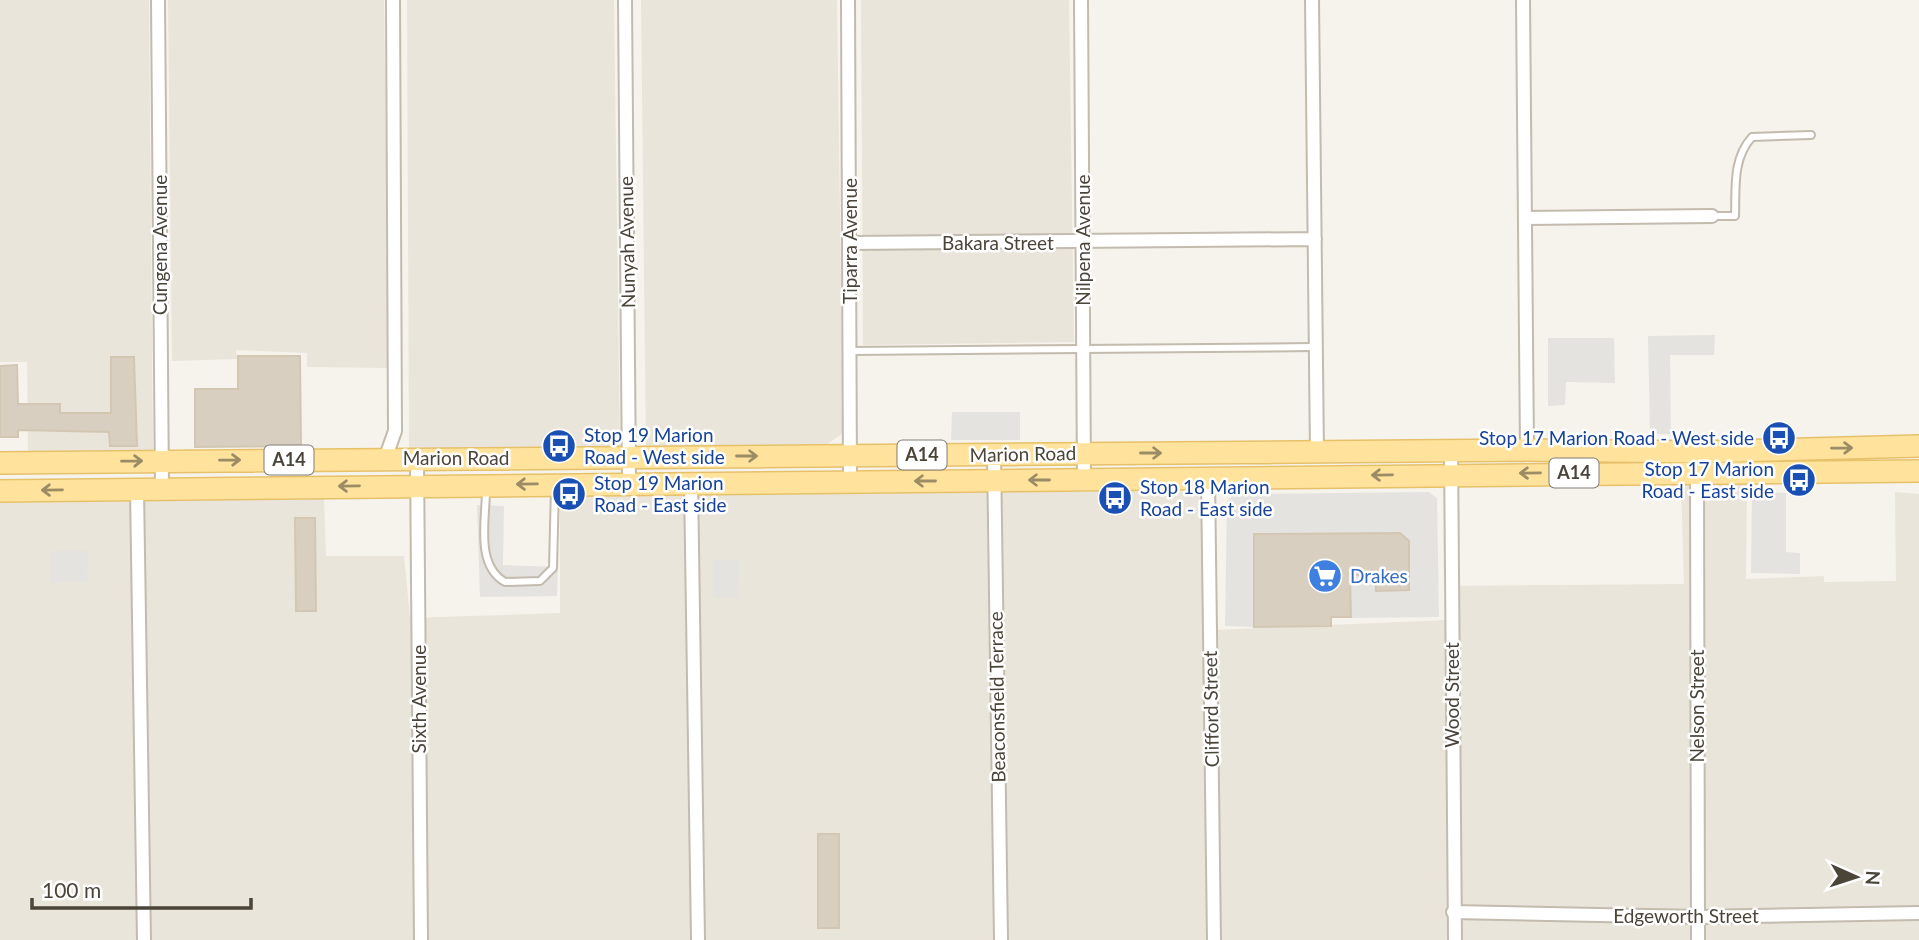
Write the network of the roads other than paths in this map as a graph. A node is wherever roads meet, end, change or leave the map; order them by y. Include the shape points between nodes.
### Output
1 (158, 0) edge
2 (393, 0) edge
3 (625, 0) edge
4 (848, 0) edge
5 (1081, 0) edge
6 (1312, 0) edge
7 (1523, 0) edge
8 (1811, 135) dead end
9 (1712, 216) joint
10 (1526, 218) junction
11 (1315, 239) junction
12 (1084, 242) junction
13 (850, 243) junction
14 (1316, 347) junction
15 (1083, 350) junction
16 (850, 351) junction
17 (1919, 446) edge
18 (1451, 450) junction
19 (1527, 450) junction
20 (1083, 453) junction
21 (1232, 453) junction
22 (994, 454) junction
23 (1317, 454) junction
24 (850, 455) junction
25 (629, 457) junction
26 (385, 459) junction
27 (417, 459) junction
28 (162, 461) junction
29 (0, 463) edge
30 (1697, 471) junction
31 (1896, 471) junction
32 (1919, 471) edge
33 (1450, 474) junction
34 (1919, 477) edge
35 (1208, 478) junction
36 (1084, 479) junction
37 (993, 480) junction
38 (850, 481) junction
39 (691, 482) junction
40 (629, 483) junction
41 (555, 484) junction
42 (417, 485) junction
43 (486, 485) junction
44 (136, 489) junction
45 (162, 489) junction
46 (0, 491) edge
47 (1453, 912) junction
48 (1919, 913) edge
49 (1698, 918) junction
50 (144, 940) edge
51 (421, 940) edge
52 (698, 940) edge
53 (1001, 940) edge
54 (1214, 940) edge
55 (1455, 940) edge
56 (1698, 940) edge

1 - 28 street, Cungena Avenue
2 - 26 street via 395,431
3 - 25 street, Nunyah Avenue
4 - 13 street, Tiparra Avenue
5 - 12 street, Nilpena Avenue
6 - 11 street
7 - 10 street
8 - 9 lane via 1752,137 1737,164 1735,216
9 - 10 street
10 - 19 street
11 - 12 street, Bakara Street
11 - 14 street
12 - 13 street, Bakara Street
12 - 15 street, Nilpena Avenue
13 - 16 street, Tiparra Avenue
14 - 15 lane
14 - 23 street
15 - 16 lane
15 - 20 street, Nilpena Avenue
16 - 24 street, Tiparra Avenue
19 -> 17 main road, Marion Road / A14 via 1698,452
18 - 19 main road, Marion Road / A14
18 - 23 main road, Marion Road / A14
18 - 33 street, Wood Street
20 -> 21 main road, Marion Road / A14
20 - 22 main road, Marion Road / A14
20 - 36 street, Nilpena Avenue
21 - 23 main road, Marion Road / A14
21 - 35 main road
22 - 24 main road, Marion Road / A14
22 - 37 street, Beaconsfield Terrace
25 -> 24 main road, Marion Road / A14
24 - 38 street, Tiparra Avenue
25 - 27 main road, Marion Road / A14
25 - 40 street, Nunyah Avenue
26 - 27 main road, Marion Road / A14
28 -> 26 main road, Marion Road / A14
27 - 42 street, Sixth Avenue
29 -> 28 main road, Marion Road / A14
28 - 45 street, Cungena Avenue
30 - 31 main road, Marion Road / A14
30 -> 33 main road, Marion Road / A14
30 - 49 street, Nelson Street
31 - 32 main road, Marion Road / A14
31 - 34 main road
33 -> 35 main road, Marion Road / A14
33 - 47 street, Wood Street
35 - 36 main road, Marion Road / A14
35 - 54 street, Clifford Street
36 -> 37 main road, Marion Road / A14
37 -> 38 main road, Marion Road / A14
37 - 53 street, Beaconsfield Terrace
38 - 39 main road, Marion Road / A14
39 - 40 main road, Marion Road / A14
39 - 52 street
40 - 41 main road, Marion Road / A14
41 -> 43 main road, Marion Road / A14
41 - 43 lane via 553,568 540,581 505,582 486,559
42 - 43 main road, Marion Road / A14
42 -> 45 main road, Marion Road / A14
42 - 51 street, Sixth Avenue
44 - 45 main road, Marion Road / A14
44 -> 46 main road, Marion Road / A14
44 - 50 street
47 - 49 street, Edgeworth Street
47 - 55 street, Wood Street
48 - 49 street, Edgeworth Street
49 - 56 street, Nelson Street

